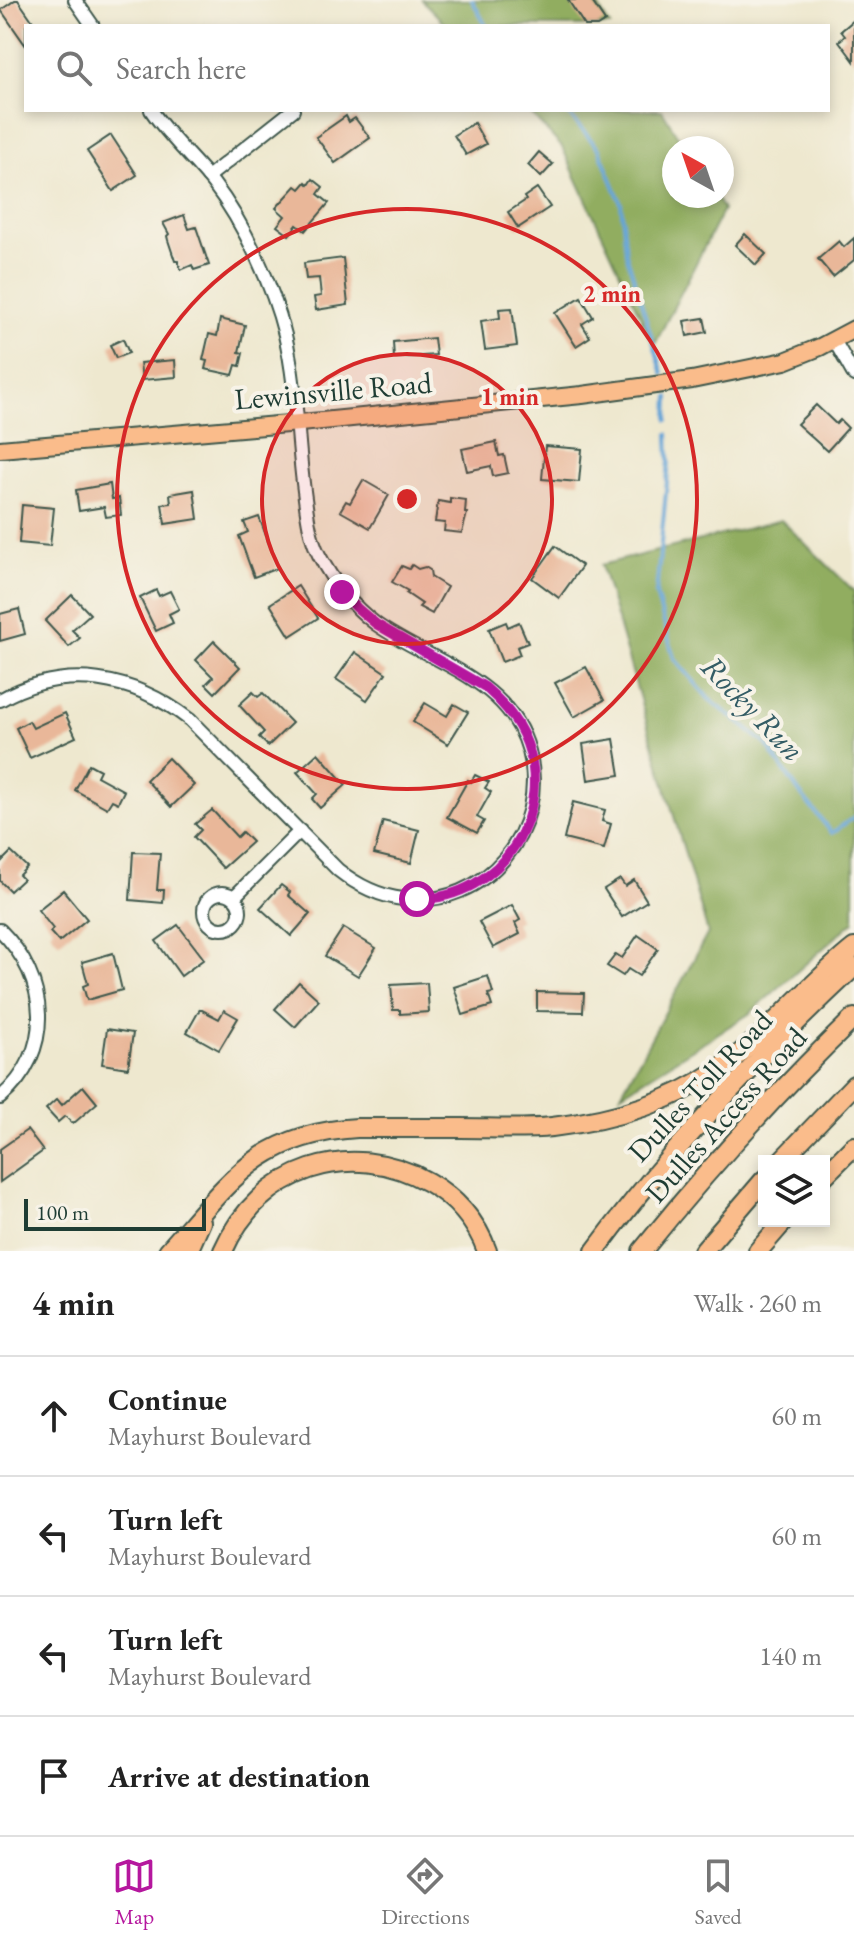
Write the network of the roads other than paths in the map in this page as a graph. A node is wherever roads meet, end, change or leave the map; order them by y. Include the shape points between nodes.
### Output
1 (75, 0) edge
2 (92, 24) edge
3 (153, 112) edge
4 (290, 112) edge
5 (208, 177) junction
6 (854, 329) edge
7 (834, 340) junction
8 (854, 375) edge
9 (297, 423) junction
10 (0, 449) edge
11 (0, 700) edge
12 (300, 831) junction
13 (234, 897) dead end
14 (0, 930) edge
15 (854, 948) edge
16 (854, 967) edge
17 (854, 1018) edge
18 (854, 1085) edge
19 (0, 1098) edge
20 (854, 1145) edge
21 (787, 1155) edge
22 (830, 1170) edge
23 (758, 1187) edge
24 (214, 1199) junction
25 (779, 1227) edge
26 (168, 1251) edge
27 (188, 1251) edge
28 (223, 1251) edge
29 (487, 1251) edge
30 (595, 1251) edge
31 (642, 1251) edge
32 (703, 1251) edge
33 (758, 1251) edge

1 - 2 street
3 - 5 street
4 - 5 street
5 - 9 street via 230,207 276,305 291,365
6 - 7 main road, Lewinsville Road
7 - 8 street
7 - 9 main road, Lewinsville Road via 785,361 692,380
9 - 10 main road, Lewinsville Road
9 - 12 street via 309,528 328,572 376,624 468,675 500,700 526,742 533,769 526,825 508,857 477,883 441,897 405,899 369,890 338,870
11 - 12 street via 30,686 72,679 116,682 151,695 190,720
12 - 13 street
14 - 19 street via 32,975 39,1011 27,1064
15 - 24 highway via 755,1042 719,1070 661,1102 549,1127 318,1132 270,1150
16 - 30 highway, Dulles Toll Road via 719,1103
17 - 31 highway, Dulles Access Road via 741,1133
18 - 21 highway
20 - 22 highway
23 - 32 highway
24 - 26 highway
24 - 27 highway
25 - 33 highway
28 - 29 highway via 237,1224 272,1187 300,1172 349,1161 390,1166 434,1185 465,1213

